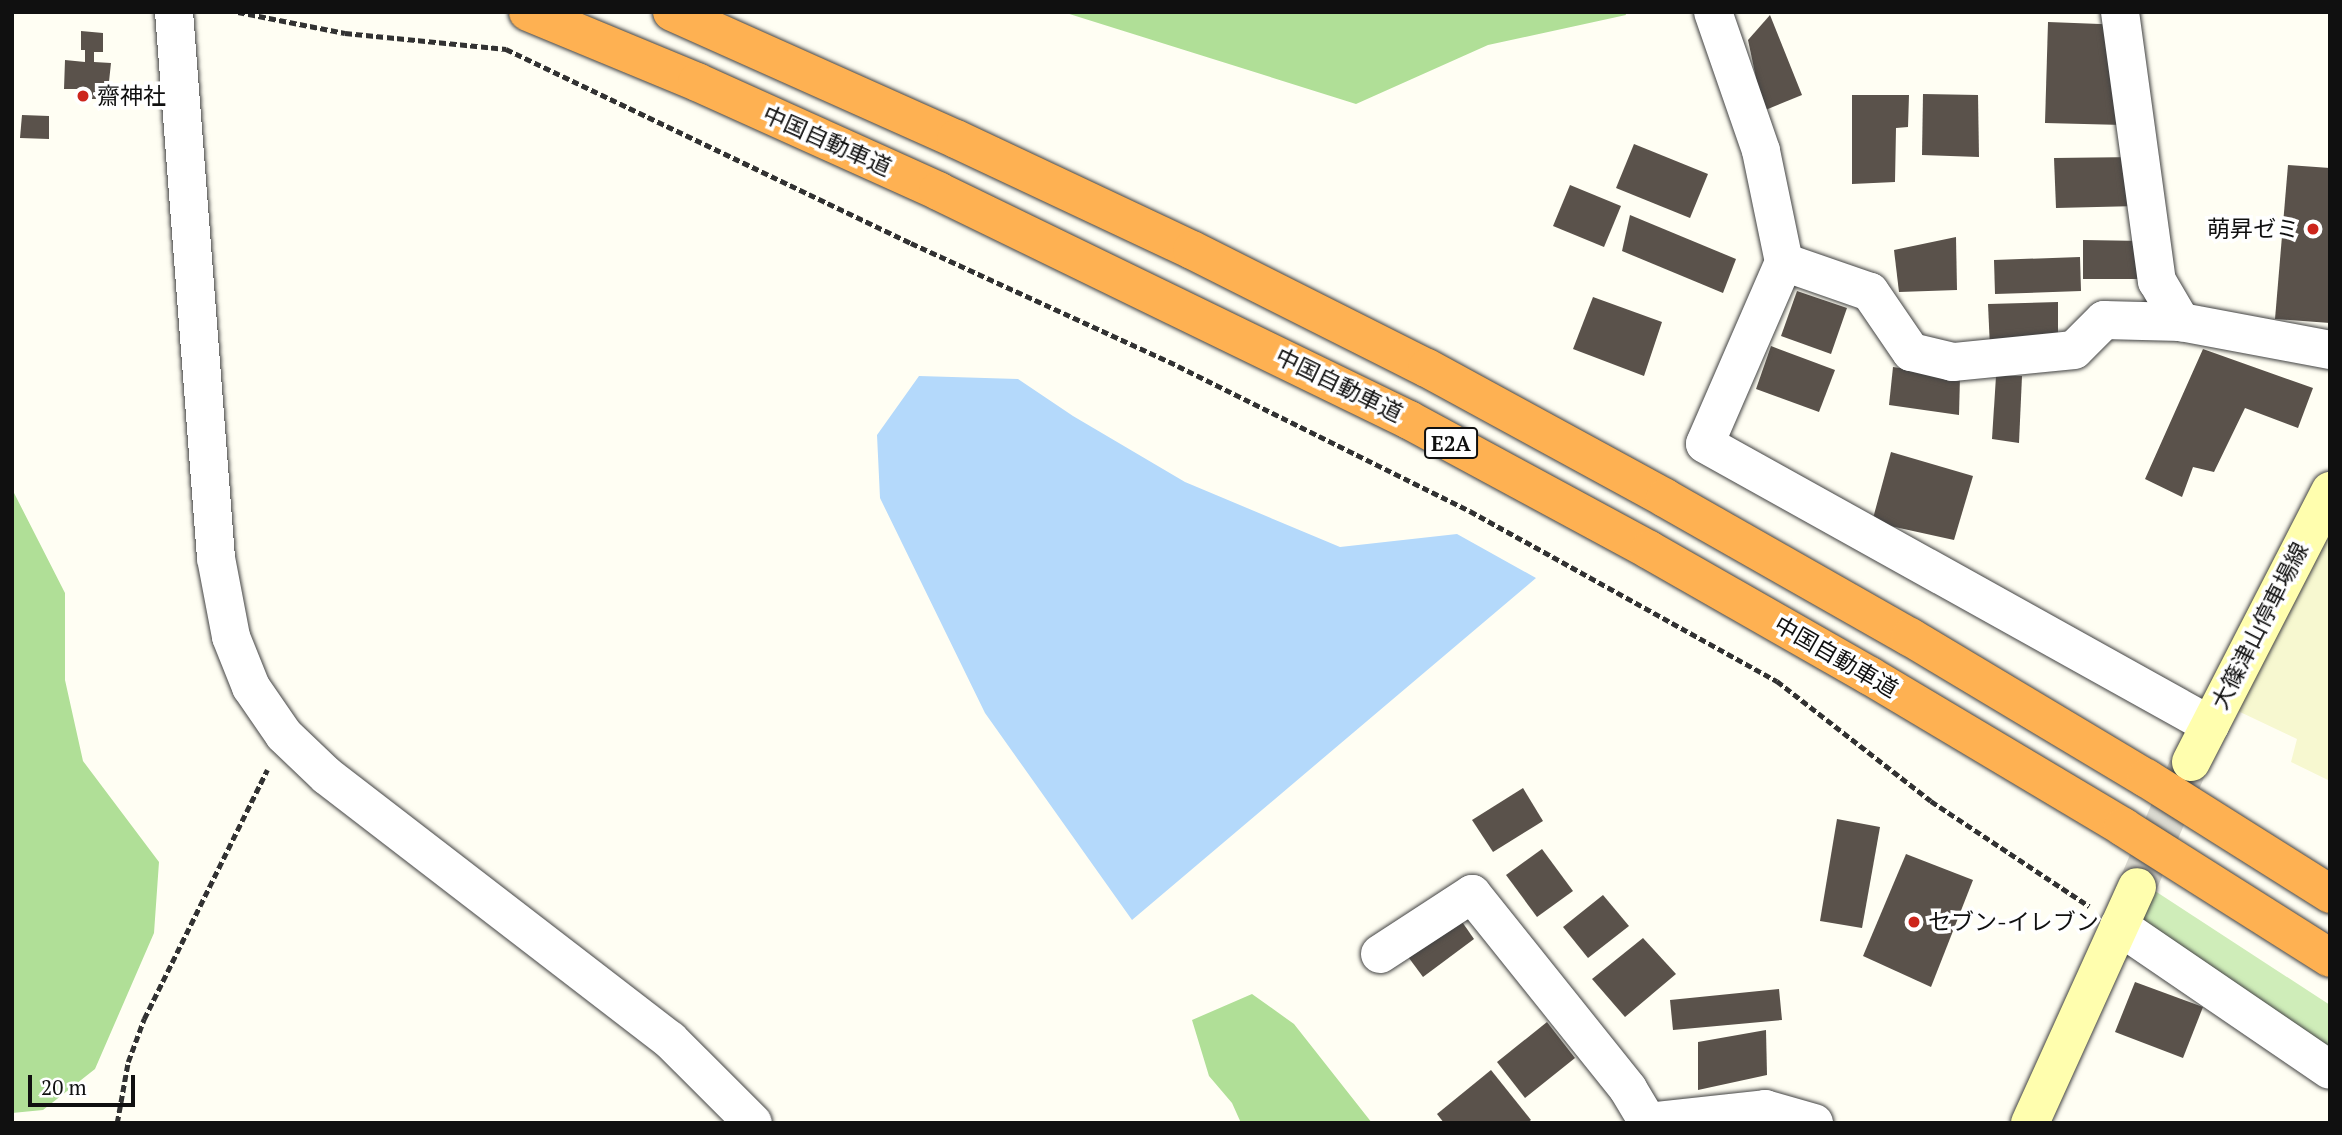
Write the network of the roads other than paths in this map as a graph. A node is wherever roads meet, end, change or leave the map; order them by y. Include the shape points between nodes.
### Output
1 (174, 12) edge
2 (528, 12) edge
3 (672, 12) edge
4 (1713, 12) edge
5 (2120, 12) edge
6 (1784, 262) junction
7 (2181, 322) junction
8 (2330, 350) edge
9 (2330, 491) edge
10 (2210, 725) junction
11 (2191, 762) tunnel mouth
12 (2137, 887) tunnel mouth
13 (2330, 894) edge
14 (2119, 926) junction
15 (1380, 954) dead end
16 (2330, 958) edge
17 (2330, 1070) edge
18 (1763, 1116) edge
19 (753, 1123) edge
20 (1814, 1123) edge
21 (2031, 1123) edge

1 - 19 street via 216,558 231,637 251,687 284,735 327,776 670,1040
2 - 16 highway, 中国自動車道 / E2A via 938,191 1409,420 1870,676
3 - 13 highway, E2A via 1192,250 1427,368 1910,637
4 - 6 street via 1761,151
5 - 7 street via 2157,281
6 - 7 street via 1870,292 1911,352 1953,362 2074,350 2104,320
6 - 10 street via 1705,444
7 - 8 street
9 - 10 main road, 大篠津山停車場線
10 - 11 main road, 大篠津山停車場線
12 - 14 main road
14 - 17 street
14 - 21 main road
15 - 18 street via 1472,894 1628,1089 1648,1122
18 - 20 street

